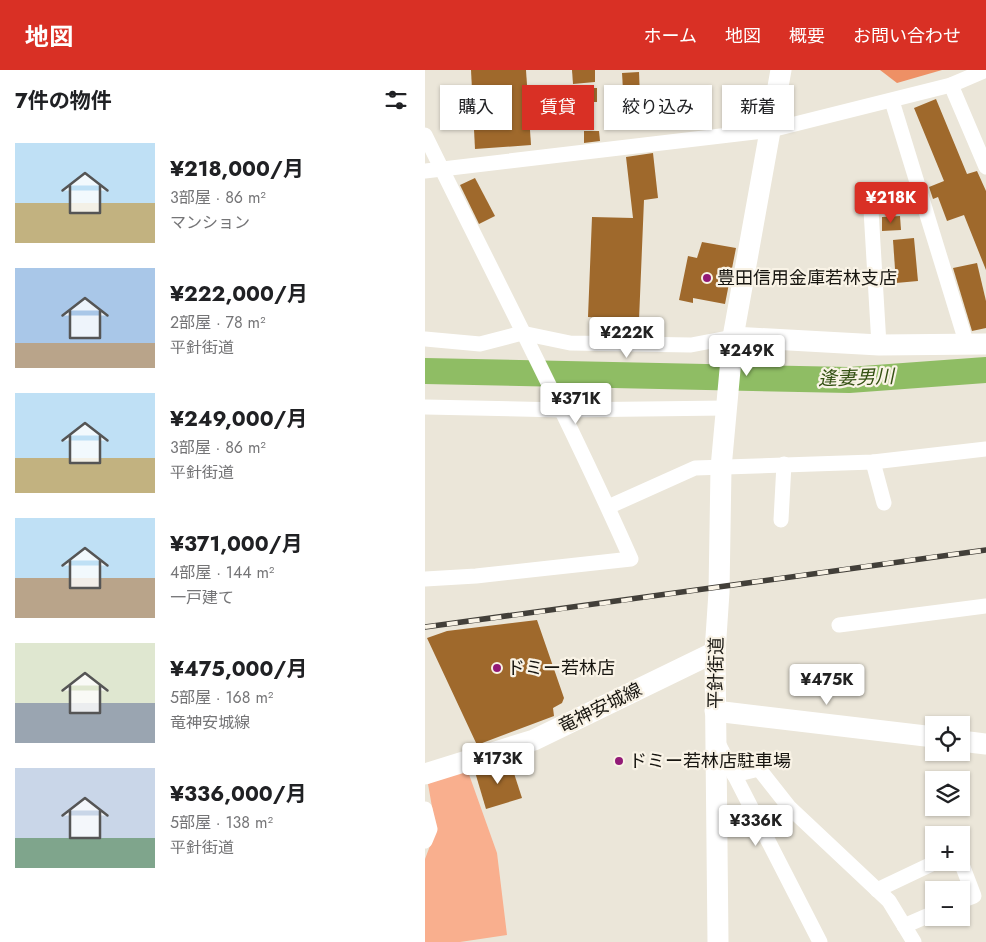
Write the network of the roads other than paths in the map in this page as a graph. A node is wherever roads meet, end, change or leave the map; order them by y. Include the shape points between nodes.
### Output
1 (781, 70) edge
2 (986, 70) edge
3 (951, 86) junction
4 (892, 101) junction
5 (771, 133) junction
6 (425, 135) edge
7 (986, 167) edge
8 (442, 170) junction
9 (425, 172) edge
10 (919, 192) junction
11 (524, 336) junction
12 (425, 339) edge
13 (732, 342) junction
14 (976, 344) edge
15 (879, 345) junction
16 (561, 406) junction
17 (726, 406) junction
18 (425, 407) edge
19 (986, 449) edge
20 (873, 462) junction
21 (785, 464) junction
22 (721, 468) junction
23 (884, 503) dead end
24 (608, 506) junction
25 (781, 520) dead end
26 (425, 579) edge
27 (986, 606) edge
28 (839, 625) dead end
29 (715, 652) junction
30 (715, 711) junction
31 (925, 736) edge
32 (716, 739) junction
33 (970, 742) edge
34 (986, 744) edge
35 (425, 774) edge
36 (734, 775) junction
37 (425, 809) edge
38 (757, 817) junction
39 (717, 825) junction
40 (425, 840) edge
41 (925, 868) edge
42 (970, 886) edge
43 (877, 890) junction
44 (970, 898) edge
45 (925, 917) edge
46 (904, 926) junction
47 (718, 942) edge
48 (820, 942) edge
49 (914, 942) edge

1 - 5 street, 平針街道
2 - 3 street
3 - 4 street
3 - 7 street
4 - 5 street
4 - 10 street
5 - 8 street
5 - 13 street, 平針街道
6 - 8 street
8 - 9 street
8 - 11 street
10 - 14 street
10 - 15 street via 870,193
11 - 12 street via 480,344
11 - 13 street via 570,343 691,345
11 - 16 street
13 - 15 street
13 - 17 street, 平針街道
14 - 15 street
16 - 17 street
16 - 18 street
16 - 24 street
17 - 22 street, 平針街道
19 - 20 street
20 - 21 street
20 - 23 street
21 - 22 street
21 - 25 street
22 - 24 street via 695,468
22 - 29 street, 平針街道
24 - 26 street via 631,559
27 - 28 street
29 - 30 street, 平針街道
29 - 35 street, 竜神安城線 via 534,740
30 - 31 street
30 - 32 street, 平針街道
32 - 36 street
32 - 39 street, 平針街道
33 - 34 street
36 - 38 street
36 - 43 street via 759,770 789,807
37 - 40 street via 430,829
38 - 39 street via 739,813 730,815
38 - 48 street
39 - 47 street, 平針街道
41 - 43 street
42 - 44 street via 974,896
43 - 46 street via 889,901
45 - 46 street
46 - 49 street

